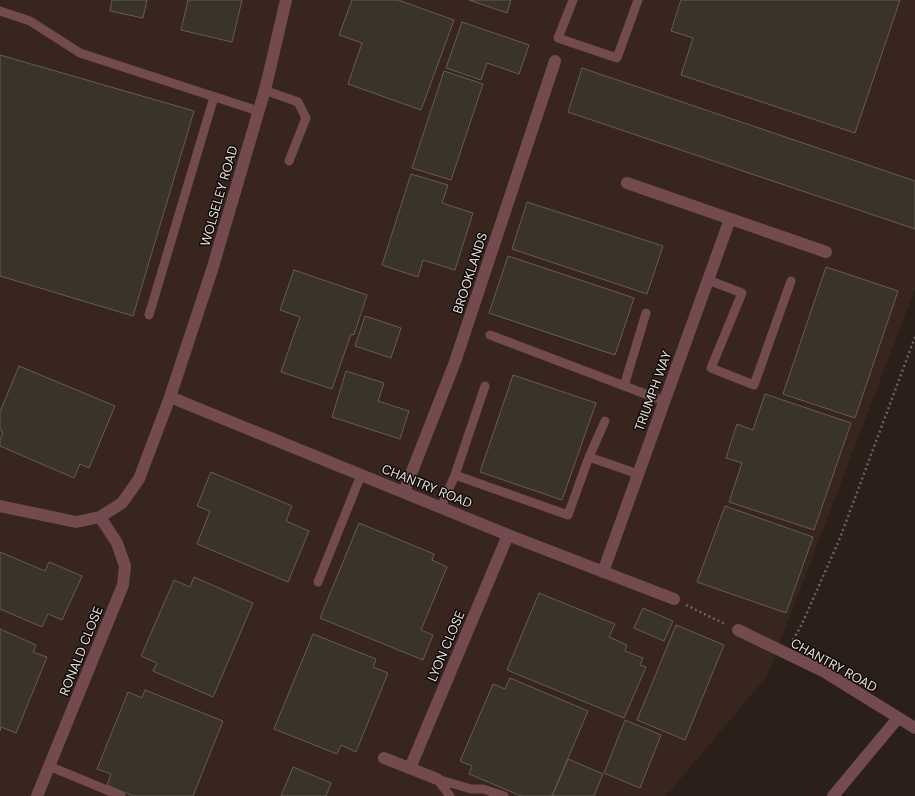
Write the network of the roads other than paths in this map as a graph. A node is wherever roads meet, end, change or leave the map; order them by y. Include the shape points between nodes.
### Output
1 (286, 0) edge
2 (573, 0) edge
3 (638, 0) edge
4 (0, 11) edge
5 (555, 61) dead end
6 (264, 90) junction
7 (214, 97) junction
8 (258, 111) junction
9 (289, 161) dead end
10 (627, 183) dead end
11 (730, 219) junction
12 (826, 252) dead end
13 (708, 280) junction
14 (791, 281) dead end
15 (646, 313) dead end
16 (149, 315) dead end
17 (490, 335) dead end
18 (486, 386) dead end
19 (624, 386) junction
20 (170, 397) junction
21 (664, 401) junction
22 (605, 421) dead end
23 (589, 457) junction
24 (638, 474) junction
25 (361, 475) junction
26 (455, 475) junction
27 (404, 492) junction
28 (0, 506) edge
29 (441, 507) junction
30 (100, 517) junction
31 (508, 535) junction
32 (603, 572) junction
33 (318, 582) dead end
34 (674, 599) road end
35 (738, 630) road end
36 (898, 718) junction
37 (915, 728) edge
38 (384, 758) dead end
39 (49, 766) junction
40 (410, 768) junction
41 (436, 779) junction
42 (37, 796) edge
43 (121, 796) edge
44 (450, 796) edge
45 (504, 796) edge
46 (833, 796) edge

1 - 6 street, WOLSELEY ROAD
2 - 3 lane via 558,38 617,58
4 - 7 lane via 30,21 80,53
5 - 27 street, BROOKLANDS via 455,362
6 - 8 street, WOLSELEY ROAD
6 - 9 lane via 298,102 306,118
7 - 8 lane
7 - 16 lane
8 - 20 street, WOLSELEY ROAD via 212,270
10 - 11 street
11 - 12 street
11 - 13 street, TRIUMPH WAY
13 - 14 lane via 742,292 711,368 754,385
13 - 21 street, TRIUMPH WAY
15 - 19 lane
17 - 19 lane
18 - 26 lane
19 - 21 lane
20 - 25 street, CHANTRY ROAD
20 - 30 street, WOLSELEY ROAD via 139,479 122,502
21 - 24 street, TRIUMPH WAY
22 - 23 lane
23 - 24 lane
23 - 26 lane via 568,515
24 - 32 street, TRIUMPH WAY
25 - 27 street, CHANTRY ROAD
25 - 33 lane
26 - 29 lane
27 - 29 street, CHANTRY ROAD
28 - 30 street via 76,522
29 - 31 street, CHANTRY ROAD
30 - 39 street, RONALD CLOSE via 117,543 125,566 123,584
31 - 32 street, CHANTRY ROAD
31 - 40 street, LYON CLOSE
32 - 34 street, CHANTRY ROAD
35 - 36 street, CHANTRY ROAD via 823,671
36 - 37 street, CHANTRY ROAD
36 - 46 street
38 - 40 street
39 - 42 street, RONALD CLOSE
39 - 43 lane
40 - 41 street
41 - 44 lane
41 - 45 lane

